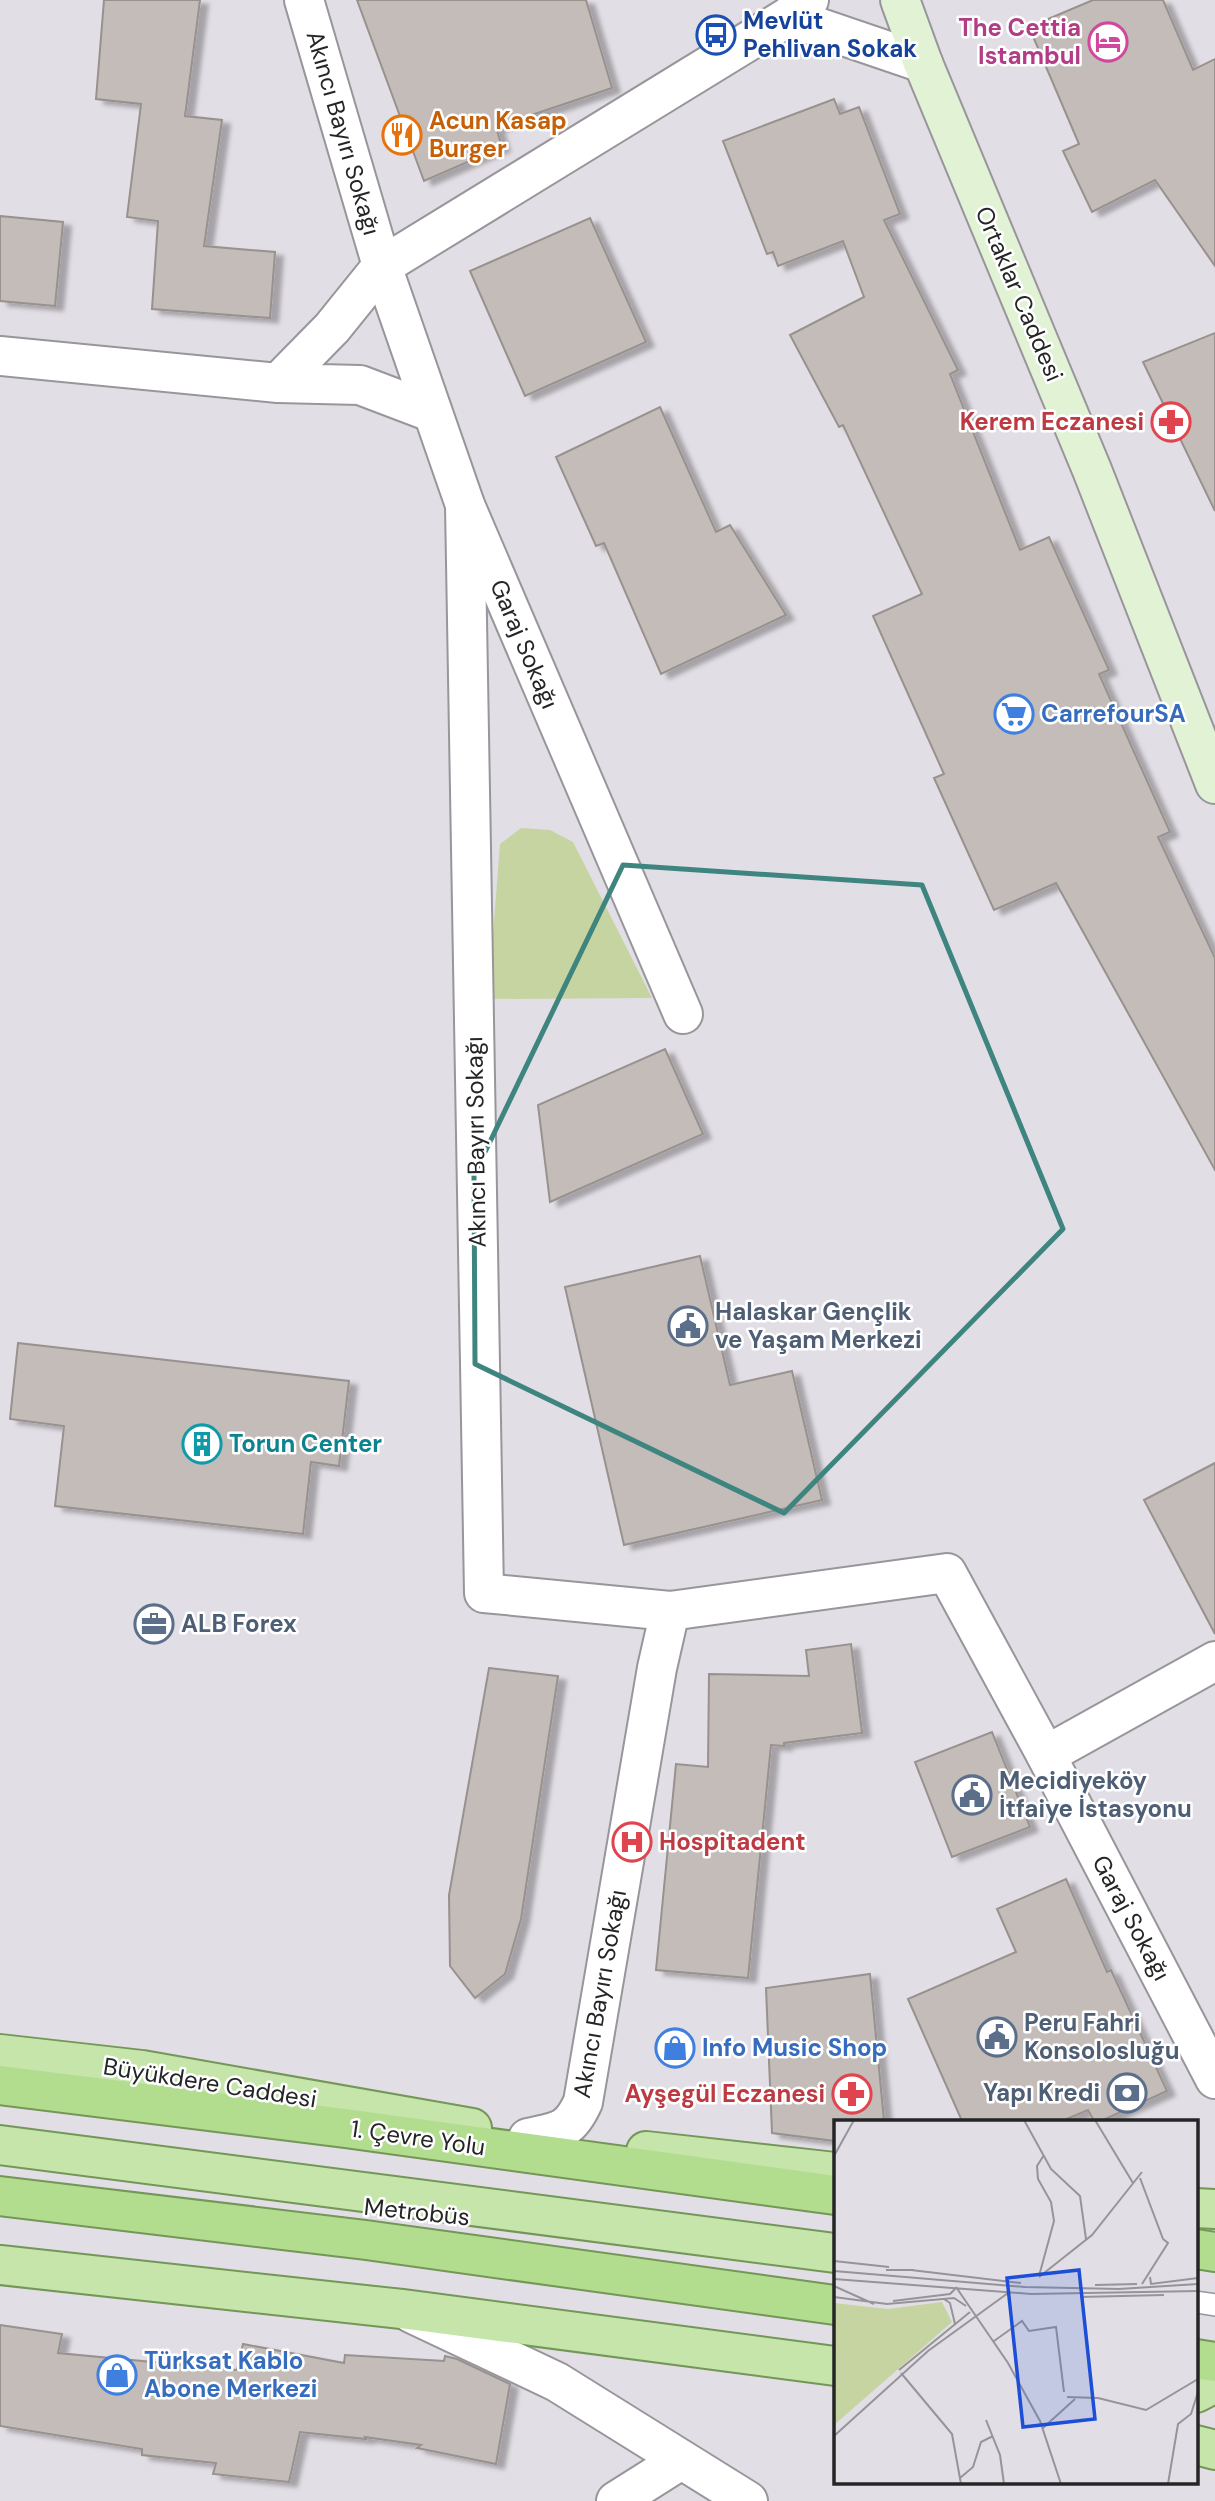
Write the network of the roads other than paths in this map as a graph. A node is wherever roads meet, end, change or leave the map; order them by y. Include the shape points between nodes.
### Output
1 (304, 0) edge
2 (900, 0) edge
3 (798, 8) edge
4 (923, 63) junction
5 (382, 266) junction
6 (0, 356) edge
7 (278, 383) junction
8 (431, 412) junction
9 (465, 505) junction
10 (1215, 784) edge
11 (683, 1014) dead end
12 (947, 1573) joint
13 (670, 1611) junction
14 (1215, 1661) edge
15 (1046, 1755) junction
16 (0, 2054) edge
17 (1215, 2079) edge
18 (0, 2085) edge
19 (528, 2138) junction
20 (0, 2145) edge
21 (0, 2160) edge
22 (834, 2172) edge
23 (834, 2195) edge
24 (0, 2196) edge
25 (834, 2253) edge
26 (1215, 2253) edge
27 (834, 2259) edge
28 (1198, 2259) edge
29 (0, 2265) edge
30 (834, 2305) edge
31 (402, 2309) junction
32 (834, 2366) edge
33 (1215, 2383) edge
34 (1198, 2392) edge
35 (1198, 2446) edge
36 (1215, 2450) edge
37 (681, 2460) junction
38 (616, 2501) edge
39 (666, 2501) edge
40 (748, 2501) edge

1 - 5 street, Akıncı Bayırı Sokağı
2 - 4 main road, Ortaklar Caddesi
3 - 4 street
3 - 5 street
4 - 10 main road, Ortaklar Caddesi via 1092,470
5 - 7 street via 332,328
5 - 8 street, Garaj Sokağı
6 - 7 street
7 - 8 street via 360,385
8 - 9 street, Garaj Sokağı
9 - 11 street, Garaj Sokağı
9 - 13 street, Akıncı Bayırı Sokağı via 484,1593
12 - 13 street, Akıncı Bayırı Sokağı
12 - 15 street, Garaj Sokağı
13 - 19 street, Akıncı Bayırı Sokağı via 583,2102 576,2118 563,2130
14 - 15 street
15 - 17 street, Garaj Sokağı
16 - 19 main road, Büyükdere Caddesi via 142,2070
18 - 23 highway, 1. Çevre Yolu
19 - 22 main road, Büyükdere Caddesi
20 - 25 main road
21 - 27 lane, Metrobüs via 230,2191
24 - 30 highway via 366,2240
26 - 28 main road
29 - 31 main road
31 - 32 main road
31 - 37 street via 557,2382
33 - 34 main road
35 - 36 main road
37 - 38 street
37 - 39 street
37 - 40 street

